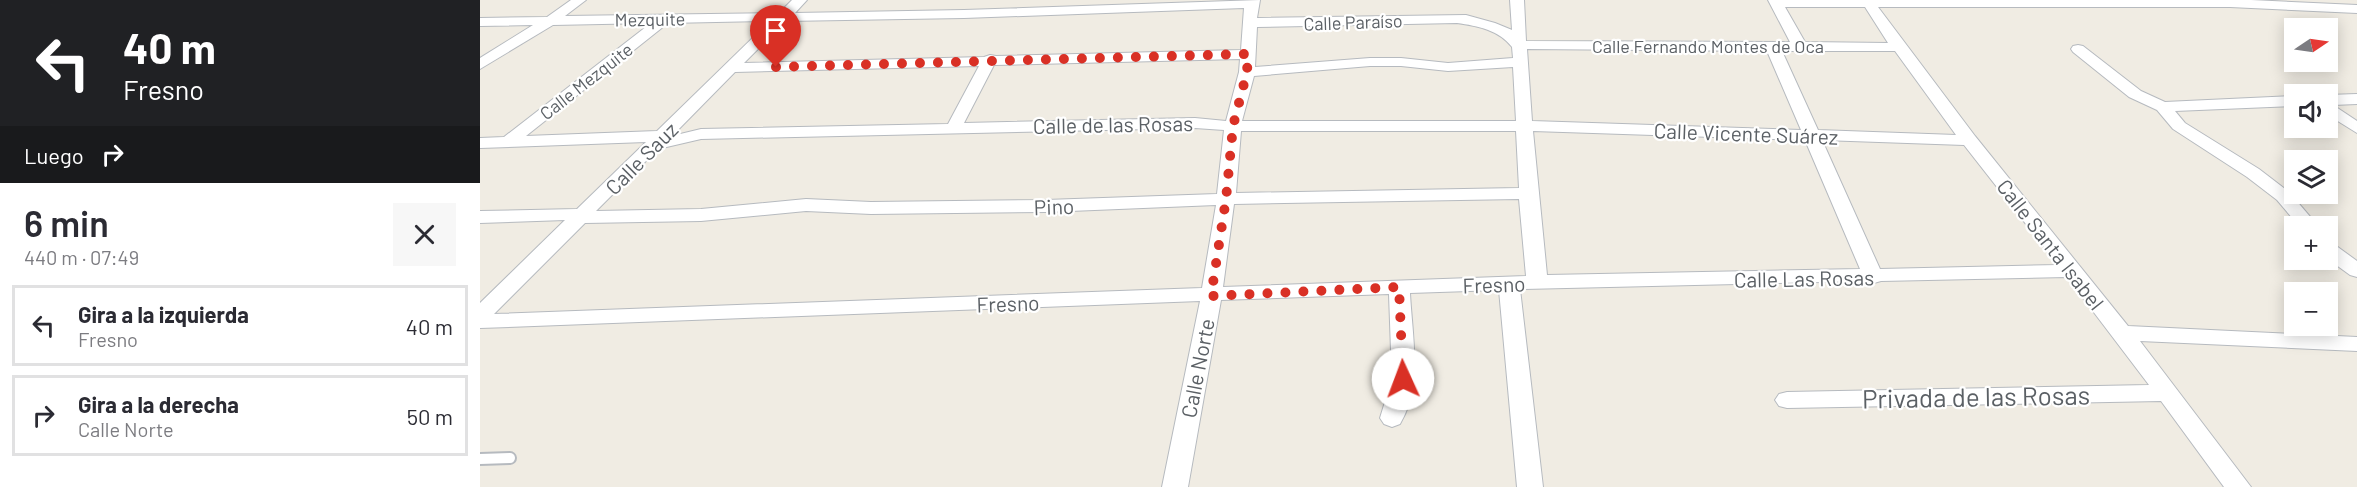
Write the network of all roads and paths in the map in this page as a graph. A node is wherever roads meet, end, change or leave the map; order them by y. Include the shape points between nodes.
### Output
1 (579, 0) edge
2 (800, 0) edge
3 (1033, 0) edge
4 (1776, 1) edge
5 (1868, 1) edge
6 (1252, 8) edge
7 (1517, 8) edge
8 (2357, 9) edge
9 (1020, 11) junction
10 (783, 16) junction
11 (820, 17) junction
12 (665, 19) junction
13 (1455, 19) junction
14 (553, 21) junction
15 (480, 22) edge
16 (767, 31) junction
17 (1899, 46) junction
18 (1773, 47) junction
19 (1800, 47) junction
20 (2078, 49) dead end
21 (1519, 54) junction
22 (990, 59) junction
23 (1248, 63) junction
24 (480, 65) edge
25 (729, 68) junction
26 (2357, 99) edge
27 (2338, 100) edge
28 (2284, 102) edge
29 (2163, 107) junction
30 (2338, 115) edge
31 (1233, 126) junction
32 (1524, 126) junction
33 (954, 127) junction
34 (2357, 128) edge
35 (701, 134) junction
36 (664, 135) junction
37 (1813, 135) junction
38 (1969, 140) junction
39 (508, 142) junction
40 (480, 143) edge
41 (1528, 193) junction
42 (1226, 199) junction
43 (583, 215) junction
44 (2300, 216) edge
45 (480, 217) edge
46 (2338, 257) edge
47 (2072, 271) junction
48 (2357, 271) edge
49 (1874, 277) junction
50 (1537, 282) junction
51 (1509, 284) junction
52 (1399, 287) junction
53 (1211, 296) junction
54 (480, 315) edge
55 (480, 321) edge
56 (2122, 333) junction
57 (2357, 344) edge
58 (2165, 393) junction
59 (1787, 400) dead end
60 (1392, 418) dead end
61 (510, 458) dead end
62 (480, 459) edge
63 (1175, 487) edge
64 (1530, 487) edge
65 (2238, 487) edge

1 - 14 street
2 - 10 street, Calle Sauz
3 - 9 street
4 - 5 street
4 - 19 street
5 - 8 street via 2230,3
5 - 17 street, Calle Santa Isabel
6 - 9 street, Mezquite
6 - 13 street, Calle Paraíso via 1272,24
6 - 23 street, Calle Norte
7 - 13 street, Calle Paraíso
7 - 21 street
9 - 11 street, Mezquite
10 - 11 street, Mezquite
10 - 12 street, Mezquite
10 - 16 street, Calle Sauz
11 - 16 street, Mezquite
12 - 14 street, Mezquite
12 - 39 street, Calle Mezquite
13 - 21 street, Calle Paraíso via 1506,32 1513,36
14 - 15 street, Mezquite
14 - 24 street
16 - 25 street, Calle Sauz
17 - 19 street, Calle Fernando Montes de Oca
17 - 38 street, Calle Santa Isabel
18 - 19 street, Calle Fernando Montes de Oca
18 - 21 street, Calle Fernando Montes de Oca
18 - 37 street
20 - 29 street via 2134,94
21 - 23 street, Calle Fernando Montes de Oca via 1448,67 1401,62
21 - 32 street
22 - 23 street, Calle Fernando Montes de Oca
22 - 25 street, Calle Fernando Montes de Oca
22 - 33 street
23 - 31 street, Calle Norte
25 - 36 street, Calle Sauz
26 - 27 street
28 - 29 street
29 - 44 street via 2179,126 2283,196
30 - 34 street
31 - 32 street, Calle de las Rosas
31 - 33 street, Calle de las Rosas via 1195,123
31 - 42 street, Calle Norte
32 - 37 street, Calle Vicente Suárez
32 - 41 street
33 - 35 street, Calle de las Rosas
35 - 36 street
35 - 36 street via 682,131
36 - 39 street
36 - 43 street, Calle Sauz
37 - 38 street, Calle Vicente Suárez
37 - 49 street
38 - 47 street, Calle Santa Isabel
39 - 40 street
41 - 42 street, Pino
41 - 50 street
42 - 43 street, Pino via 1046,206 806,205 701,215
42 - 53 street, Calle Norte
43 - 45 street, Pino
43 - 54 street, Calle Sauz
46 - 48 street
47 - 49 street, Calle Las Rosas
47 - 56 street, Calle Santa Isabel
49 - 50 street, Calle Las Rosas
50 - 51 street, Fresno
51 - 52 street, Fresno
51 - 64 street
52 - 53 street, Fresno
52 - 60 street via 1403,379
53 - 55 street, Fresno
53 - 63 street, Calle Norte
56 - 57 street
56 - 58 street, Calle Santa Isabel
58 - 59 street, Privada de las Rosas
58 - 65 street, Calle Santa Isabel
61 - 62 lane

